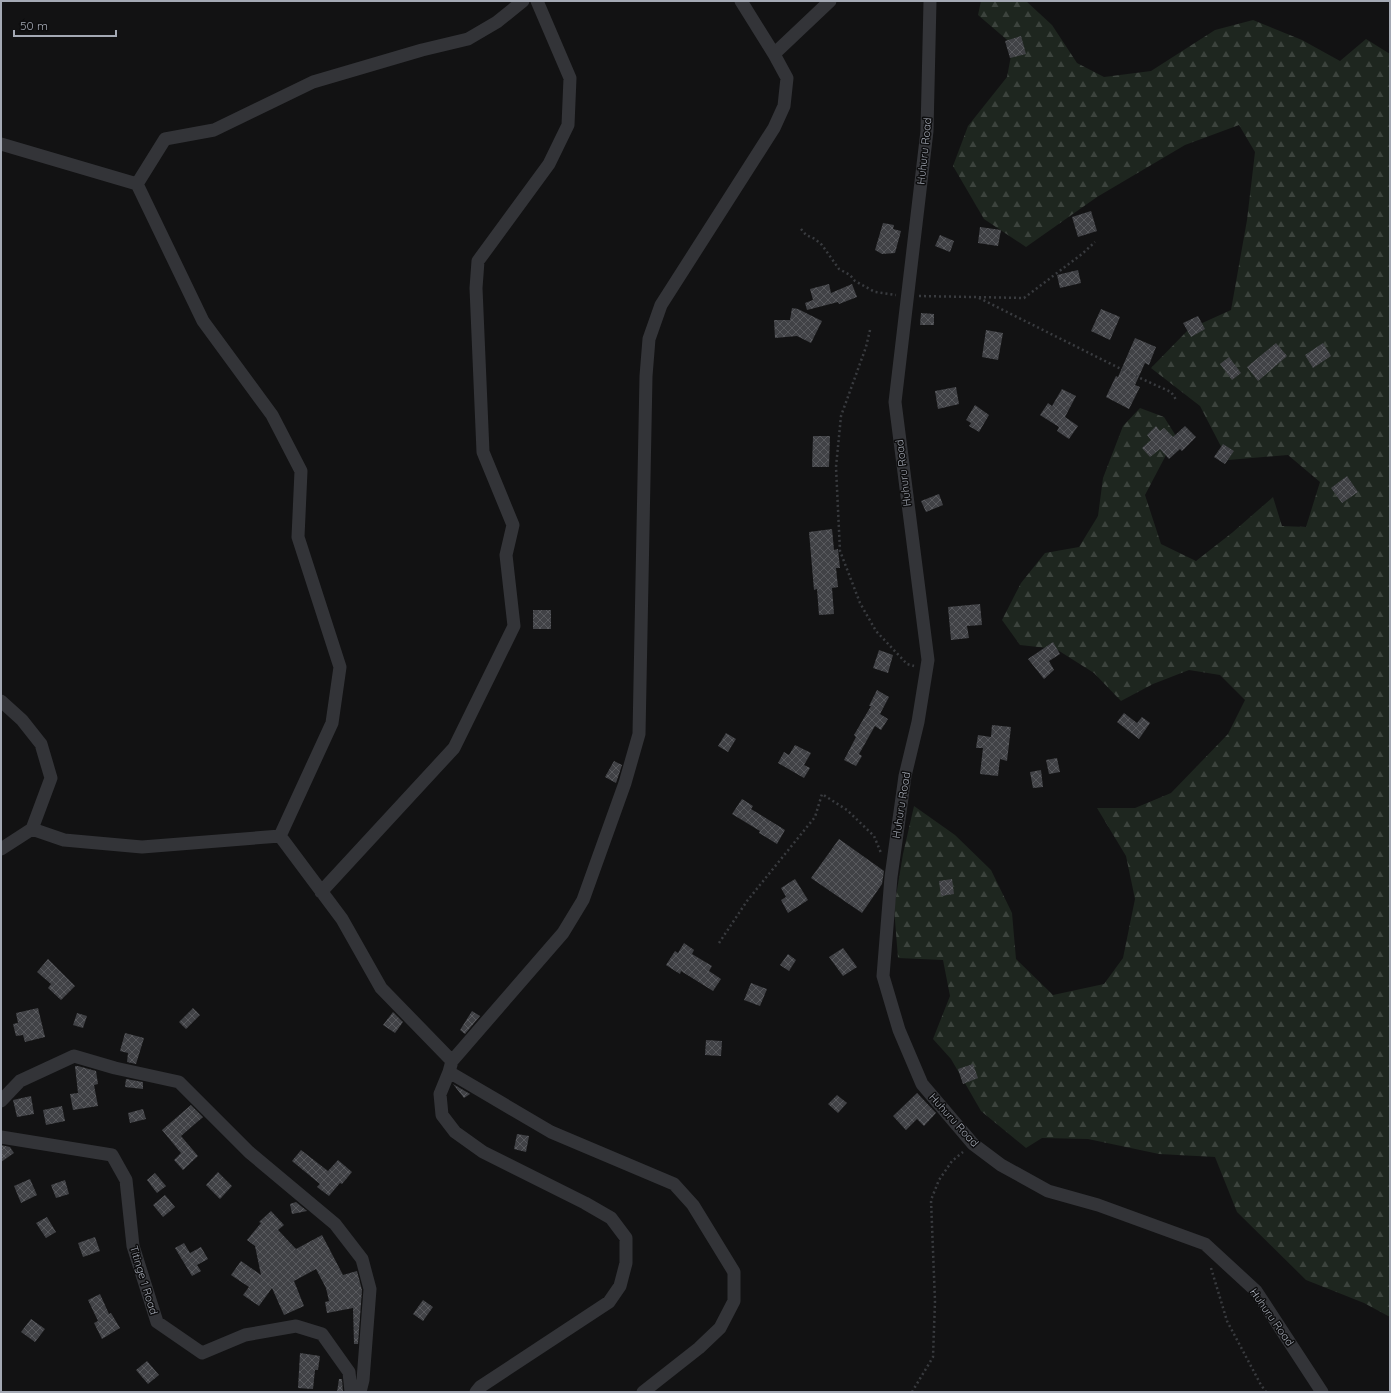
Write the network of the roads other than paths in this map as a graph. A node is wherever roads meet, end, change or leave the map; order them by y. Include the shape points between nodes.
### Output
1 (523, 1) edge
2 (537, 1) edge
3 (742, 1) edge
4 (830, 1) edge
5 (930, 1) edge
6 (774, 54) junction
7 (1, 144) edge
8 (138, 184) junction
9 (1, 701) edge
10 (32, 829) junction
11 (280, 836) junction
12 (1, 849) edge
13 (321, 892) junction
14 (450, 1066) junction
15 (1, 1101) edge
16 (1, 1137) edge
17 (351, 1392) edge
18 (360, 1392) edge
19 (476, 1392) edge
20 (643, 1392) edge
21 (1322, 1392) edge

1 - 8 street via 497,22 468,39 312,82 214,130 165,139
2 - 13 street via 570,78 568,125 549,164 478,261 476,288 483,452 513,525 506,555 514,626 454,748
3 - 6 street
4 - 6 street
5 - 21 street, Huhuru Road via 927,131 895,402 928,660 918,722 905,776 892,869 883,976 899,1030 922,1084 972,1144 1001,1165 1048,1191 1098,1205 1205,1244 1256,1291
6 - 14 street via 787,78 784,106 774,128 661,305 649,339 646,376 639,734 625,783 583,900 575,913 562,933
7 - 8 street
8 - 11 street via 203,321 272,415 301,471 298,537 340,668 332,723
9 - 10 street via 22,720 41,744 50,778
10 - 11 street via 64,840 142,847
10 - 12 street
11 - 13 street
13 - 14 street via 342,919 381,988
14 - 19 street via 440,1094 442,1115 455,1132 483,1152 611,1218 626,1238 626,1263 620,1286 609,1302
14 - 20 street via 550,1132 674,1184 693,1205 734,1272 734,1302 720,1328
15 - 18 street via 20,1081 74,1056 179,1082 249,1152 335,1224 362,1259 370,1289
16 - 17 street, Titinge 1 Road via 112,1155 126,1180 133,1246 157,1322 202,1354 245,1335 289,1327 296,1326 322,1334 349,1372

